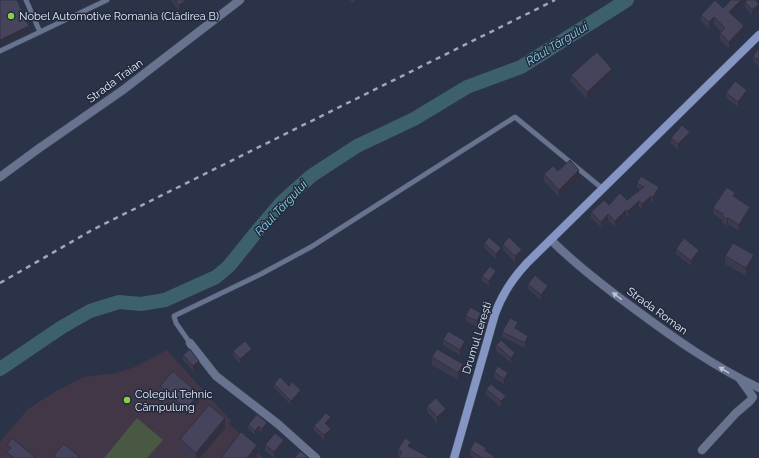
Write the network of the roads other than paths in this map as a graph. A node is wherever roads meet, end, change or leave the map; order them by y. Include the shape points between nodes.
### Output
1 (26, 0) edge
2 (107, 0) edge
3 (240, 0) edge
4 (40, 32) junction
5 (759, 35) edge
6 (0, 51) edge
7 (0, 177) edge
8 (603, 189) junction
9 (551, 240) junction
10 (190, 343) joint
11 (740, 379) junction
12 (759, 388) edge
13 (702, 450) dead end
14 (316, 458) edge
15 (454, 458) edge

1 - 4 lane
2 - 4 lane
3 - 7 street, Strada Traian via 123,90
4 - 6 lane
5 - 8 main road, Drumul Lerești
8 - 9 main road, Drumul Lerești
8 - 10 lane via 515,117 311,247 174,316
11 -> 9 street, Strada Roman via 668,334 584,270
9 - 15 main road, Drumul Lerești via 515,275 502,295
10 - 14 street via 216,376 278,424
11 - 12 street, Strada Roman
11 - 13 street via 753,397

